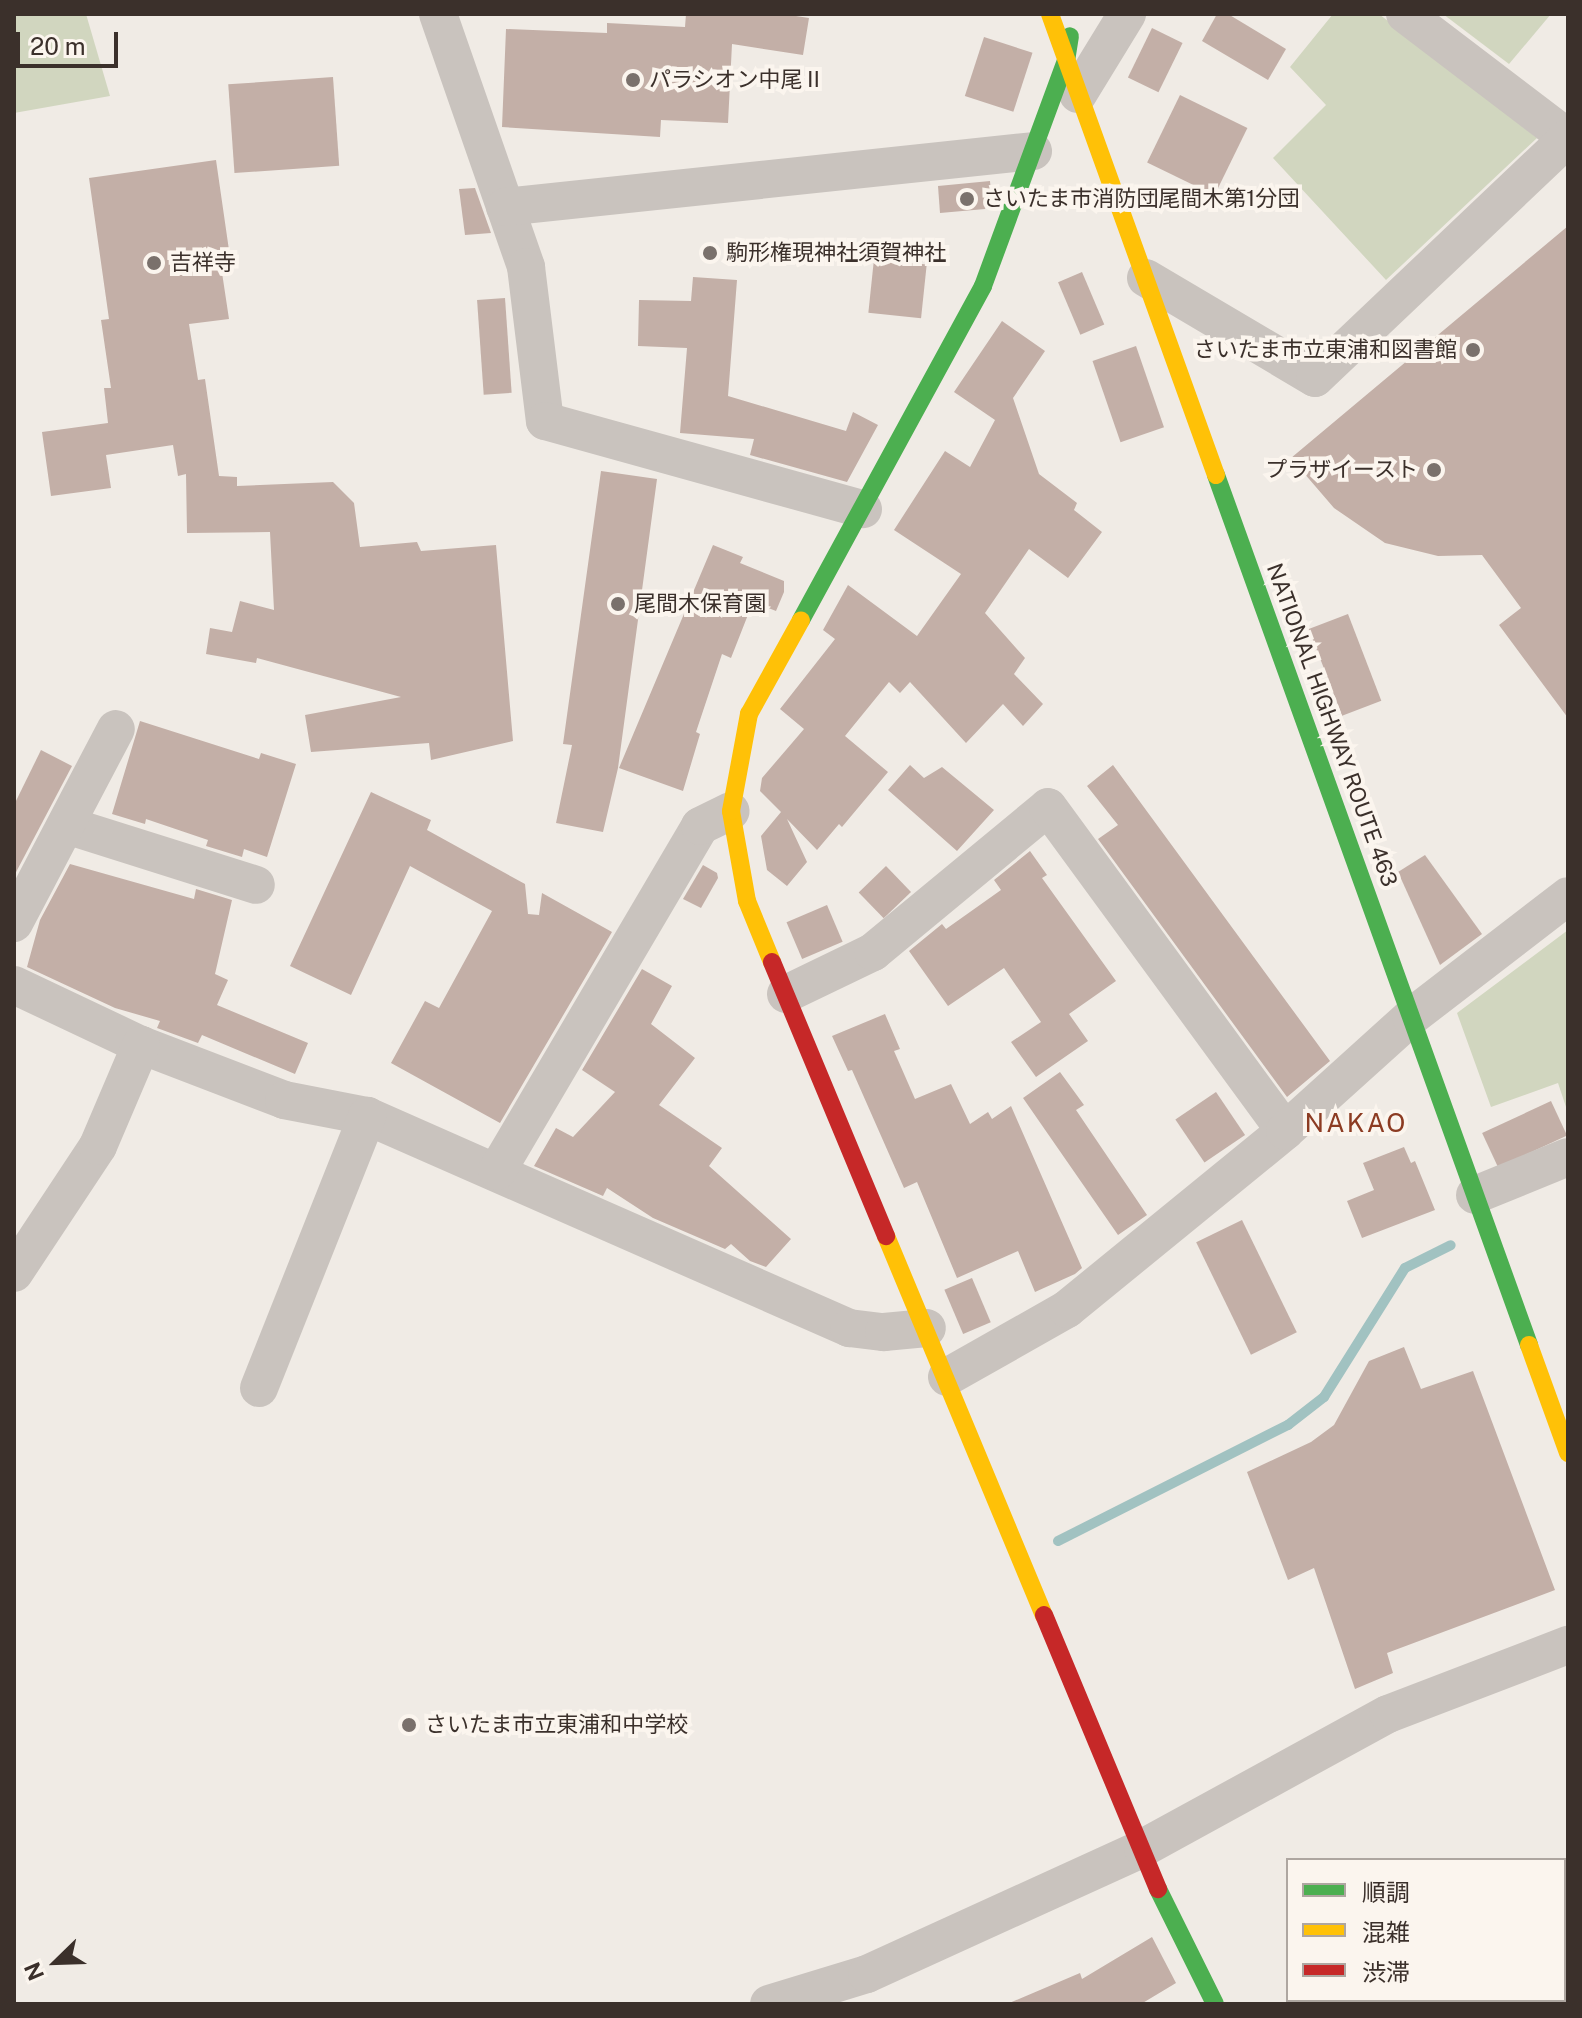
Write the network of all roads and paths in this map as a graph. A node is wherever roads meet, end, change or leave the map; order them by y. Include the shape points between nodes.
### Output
1 (438, 14) edge
2 (1050, 14) edge
3 (1073, 14) edge
4 (1127, 14) edge
5 (1405, 14) edge
6 (1072, 77) junction
7 (1568, 138) edge
8 (1033, 151) junction
9 (505, 207) junction
10 (1146, 278) junction
11 (863, 509) junction
12 (116, 729) dead end
13 (731, 811) junction
14 (66, 825) junction
15 (256, 885) dead end
16 (1568, 896) edge
17 (14, 923) edge
18 (14, 985) edge
19 (786, 994) junction
20 (1411, 1017) junction
21 (141, 1045) junction
22 (367, 1116) junction
23 (1285, 1131) junction
24 (1568, 1157) edge
25 (497, 1171) junction
26 (1475, 1195) junction
27 (14, 1273) edge
28 (927, 1328) junction
29 (1555, 1375) edge
30 (947, 1377) junction
31 (259, 1388) dead end
32 (1568, 1453) edge
33 (1568, 1645) edge
34 (1143, 1848) junction
35 (1204, 2001) edge
36 (769, 2004) edge

1 - 9 street
2 - 6 main road, NATIONAL HIGHWAY ROUTE 463
3 - 6 main road
4 - 6 street
5 - 7 street
6 - 8 main road
6 - 10 main road, NATIONAL HIGHWAY ROUTE 463
7 - 10 street via 1315,378
8 - 9 street
8 - 11 main road via 983,286
9 - 11 street via 526,267 545,421
10 - 20 main road, NATIONAL HIGHWAY ROUTE 463
11 - 13 main road via 749,714
12 - 14 street
13 - 19 main road via 747,901
13 - 25 street via 700,826
14 - 15 street
14 - 17 street
16 - 20 street
18 - 21 street
19 - 23 street via 873,952 1048,807
19 - 28 main road
20 - 23 street
20 - 26 main road, NATIONAL HIGHWAY ROUTE 463
21 - 22 street via 284,1100
21 - 27 street via 98,1146
22 - 25 street
22 - 31 street
23 - 30 street via 1067,1309
24 - 26 street
25 - 28 street via 849,1328
26 - 29 main road, NATIONAL HIGHWAY ROUTE 463
28 - 30 main road
29 - 32 main road, NATIONAL HIGHWAY ROUTE 463
30 - 34 main road
33 - 34 street via 1388,1714
34 - 35 main road
34 - 36 street via 867,1974

